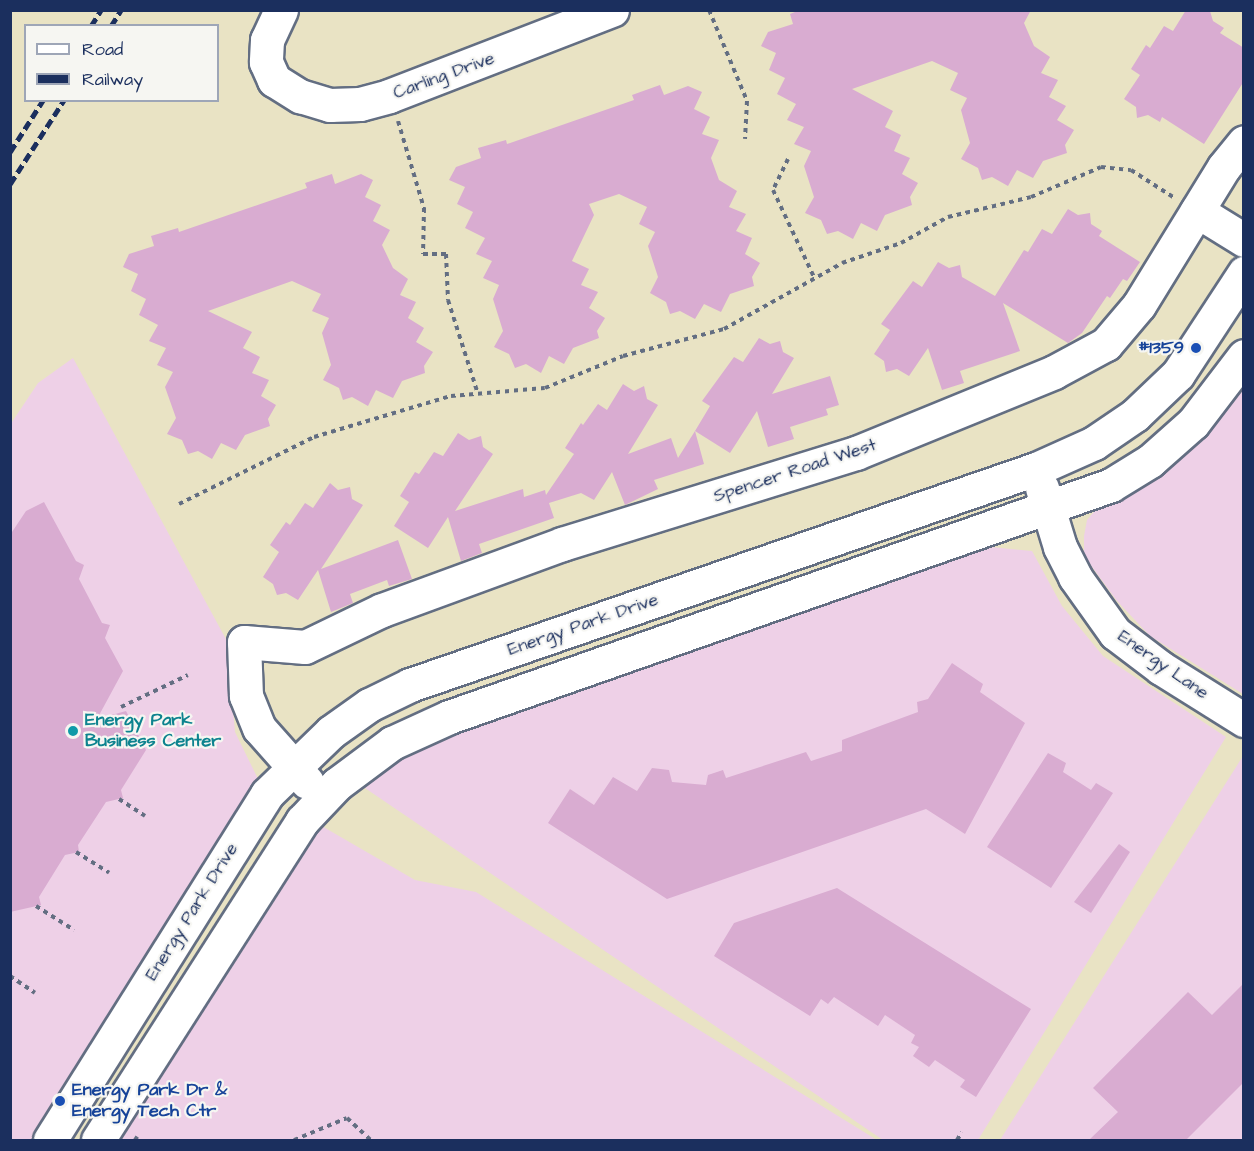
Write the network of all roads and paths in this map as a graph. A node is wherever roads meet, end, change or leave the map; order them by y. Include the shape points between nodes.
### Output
1 (281, 10) edge
2 (612, 10) edge
3 (709, 10) edge
4 (402, 134) dead end
5 (746, 139) dead end
6 (1244, 142) edge
7 (788, 159) dead end
8 (1197, 211) junction
9 (1244, 240) edge
10 (1244, 273) edge
11 (814, 277) junction
12 (1244, 356) edge
13 (478, 394) junction
14 (1035, 469) junction
15 (179, 504) dead end
16 (1049, 508) junction
17 (188, 675) dead end
18 (121, 706) dead end
19 (1244, 720) edge
20 (291, 768) junction
21 (325, 797) junction
22 (119, 799) dead end
23 (145, 816) dead end
24 (76, 852) dead end
25 (109, 873) dead end
26 (36, 906) dead end
27 (74, 930) dead end
28 (10, 976) edge
29 (35, 993) dead end
30 (962, 1132) dead end
31 (50, 1140) edge
32 (98, 1140) edge
33 (294, 1140) edge
34 (371, 1140) edge
35 (957, 1140) edge

1 - 2 street, Carling Drive via 267,40 266,62 274,80 300,96 325,104 360,104 455,72
3 - 5 path via 747,100
4 - 13 path via 424,208 423,254 446,254 448,300
6 - 8 street, Spencer Road West
7 - 11 path via 773,190
8 - 9 street
8 - 11 path via 1131,170 1101,167 1031,197 948,217 901,243 842,262
8 - 20 street, Spencer Road West via 1139,305 1106,344 1054,372 856,453 562,544 382,610 305,647 244,642 246,696 259,728
10 - 14 street, Energy Park Drive via 1178,374 1138,413 1094,443
11 - 13 path via 724,330 632,353 545,388
12 - 16 street via 1193,423 1150,461 1111,485
13 - 15 path via 451,396 314,437
14 - 16 street, Energy Lane
14 - 20 street, Energy Park Drive via 410,685 369,705
16 - 19 street, Energy Lane via 1060,547 1075,577 1115,633 1161,668
16 - 21 street via 449,717 392,743
17 - 18 path
20 - 21 street
20 - 31 street, Energy Park Drive via 267,794 234,844
21 - 32 street via 302,821
22 - 23 path
24 - 25 path
26 - 27 path
28 - 29 path
30 - 35 path
33 - 34 path via 347,1118

